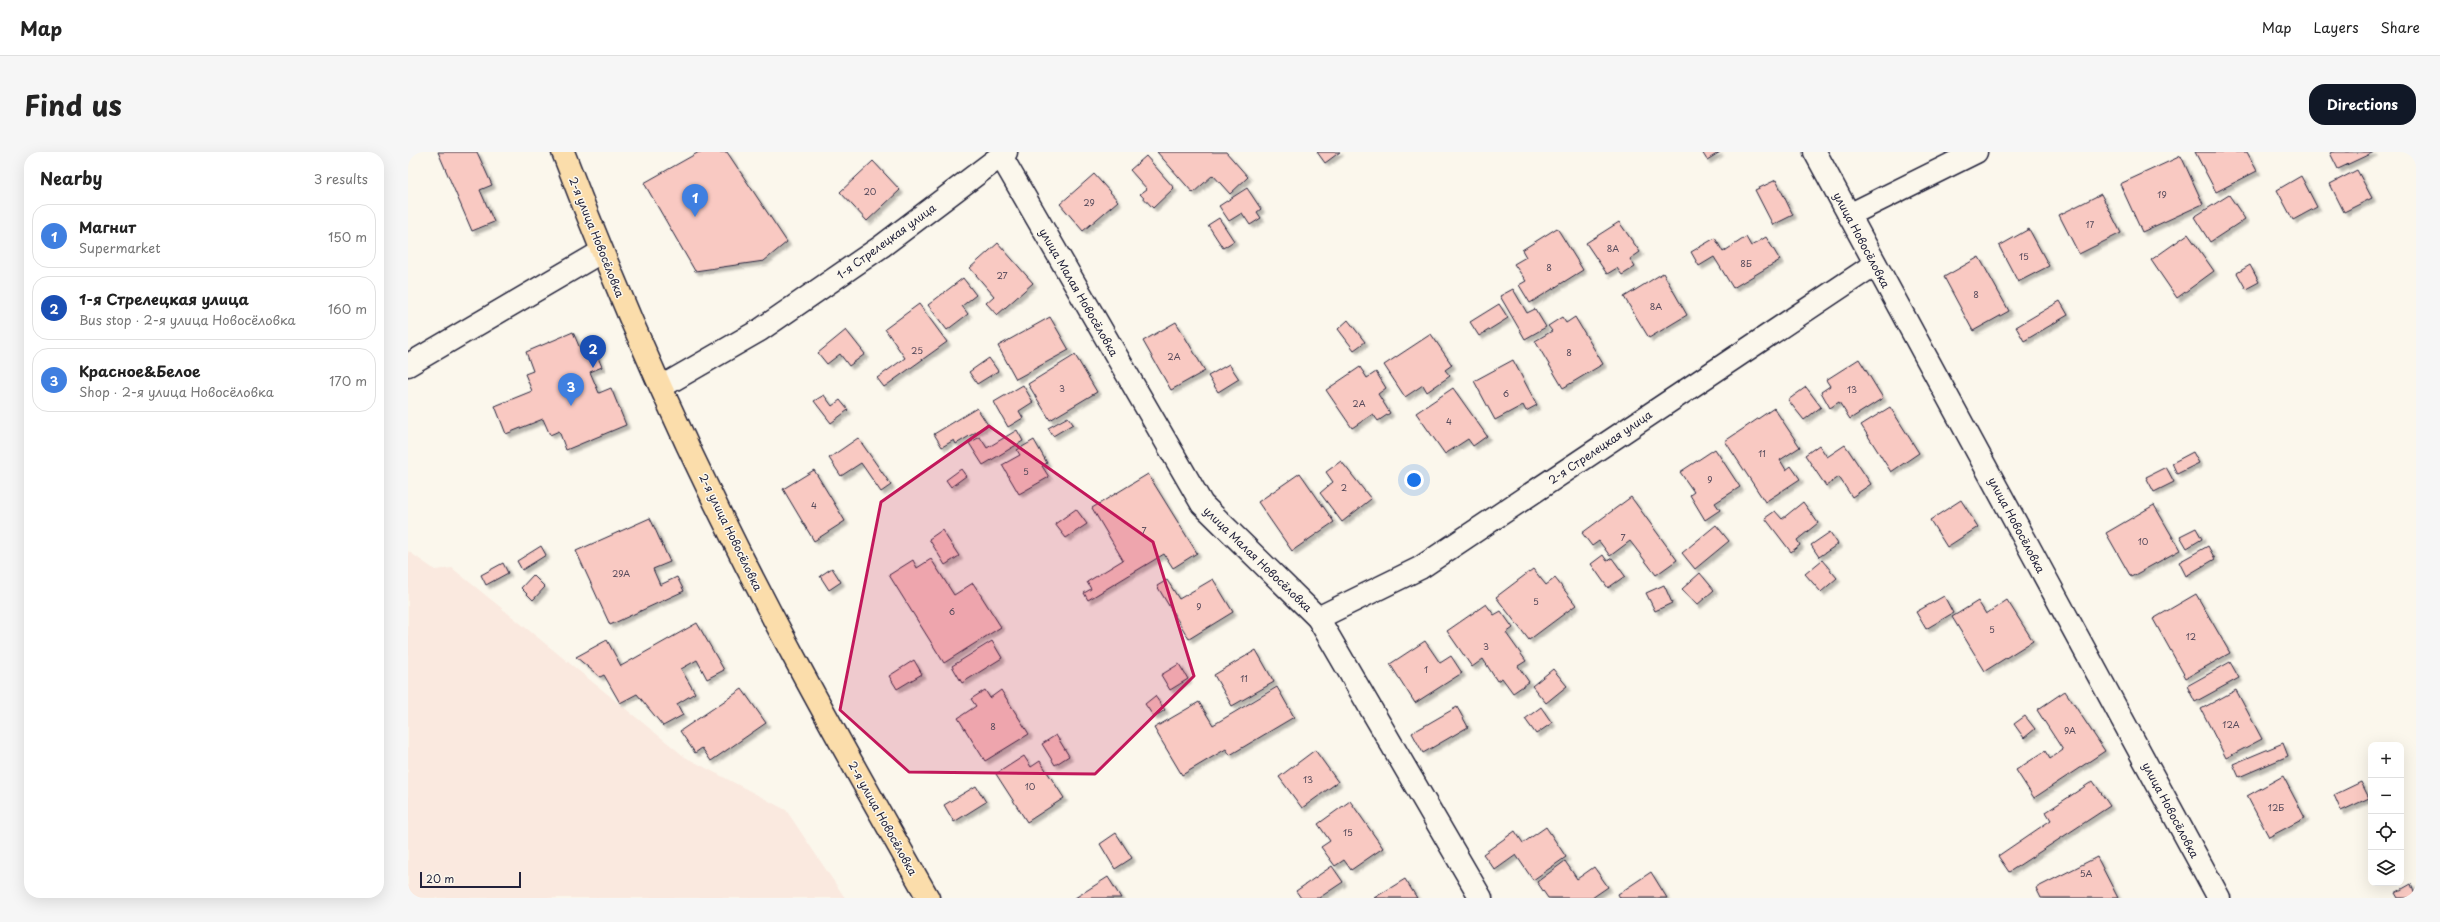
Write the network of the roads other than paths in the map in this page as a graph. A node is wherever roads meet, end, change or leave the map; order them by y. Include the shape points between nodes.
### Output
1 (563, 152) edge
2 (1815, 152) edge
3 (1976, 152) edge
4 (996, 156) edge
5 (1849, 216) junction
6 (601, 252) junction
7 (1875, 264) junction
8 (408, 365) edge
9 (661, 387) junction
10 (1318, 618) junction
11 (928, 898) edge
12 (1481, 898) edge
13 (2219, 898) edge

1 - 6 main road, 2-я улица Новосёловка
2 - 5 street, улица Новосёловка
3 - 5 street
4 - 9 street, 1-я Стрелецкая улица via 882,246 760,330
4 - 10 street, улица Малая Новосёловка via 1202,504
5 - 7 street, улица Новосёловка
6 - 8 street
6 - 9 main road, 2-я улица Новосёловка
7 - 10 street, 2-я Стрелецкая улица via 1420,568
7 - 13 street, улица Новосёловка
9 - 11 main road, 2-я улица Новосёловка via 727,527 793,657
10 - 12 street, улица Малая Новосёловка

